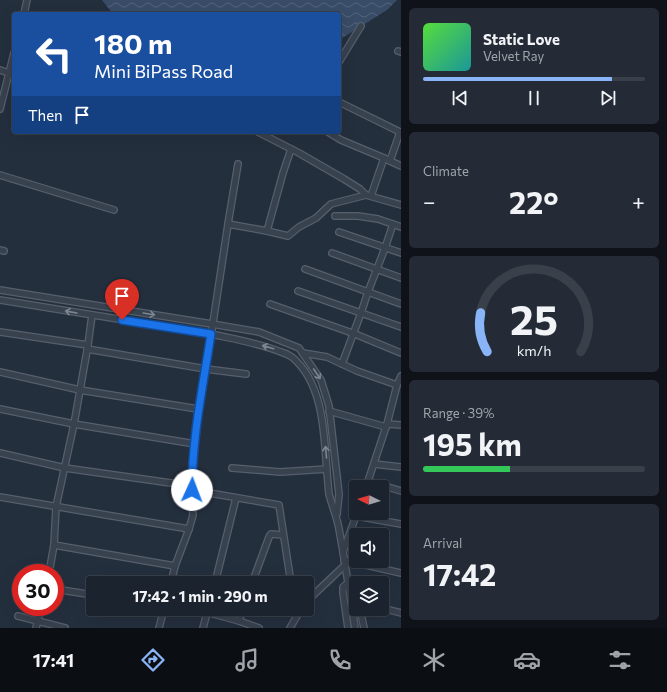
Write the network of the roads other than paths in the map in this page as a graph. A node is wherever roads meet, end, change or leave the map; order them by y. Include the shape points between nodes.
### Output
1 (27, 0) edge
2 (24, 12) edge
3 (361, 26) dead end
4 (341, 59) edge
5 (12, 61) edge
6 (0, 70) edge
7 (9, 72) junction
8 (341, 103) edge
9 (0, 110) edge
10 (400, 132) edge
11 (262, 134) edge
12 (331, 134) edge
13 (291, 149) junction
14 (387, 159) junction
15 (238, 164) dead end
16 (401, 166) edge
17 (0, 175) edge
18 (368, 195) junction
19 (401, 205) edge
20 (114, 210) dead end
21 (335, 216) dead end
22 (228, 224) junction
23 (393, 224) junction
24 (401, 227) edge
25 (267, 231) junction
26 (339, 232) dead end
27 (385, 248) junction
28 (332, 253) dead end
29 (401, 253) edge
30 (305, 269) dead end
31 (376, 269) junction
32 (401, 278) edge
33 (0, 290) edge
34 (298, 291) dead end
35 (368, 292) junction
36 (0, 300) edge
37 (270, 304) dead end
38 (401, 304) edge
39 (361, 313) junction
40 (92, 315) junction
41 (212, 324) junction
42 (401, 327) edge
43 (0, 332) edge
44 (354, 333) junction
45 (211, 334) junction
46 (88, 347) junction
47 (303, 353) junction
48 (401, 353) edge
49 (342, 364) junction
50 (206, 369) junction
51 (0, 372) edge
52 (246, 374) dead end
53 (401, 376) edge
54 (397, 385) junction
55 (80, 390) junction
56 (0, 409) edge
57 (198, 409) junction
58 (329, 411) junction
59 (74, 424) junction
60 (401, 425) edge
61 (387, 426) junction
62 (195, 444) junction
63 (0, 453) edge
64 (374, 464) junction
65 (401, 467) edge
66 (65, 468) junction
67 (232, 468) dead end
68 (327, 469) junction
69 (368, 480) edge
70 (192, 488) junction
71 (389, 489) edge
72 (401, 491) edge
73 (0, 497) edge
74 (236, 498) junction
75 (56, 507) junction
76 (337, 518) junction
77 (354, 520) edge
78 (383, 520) edge
79 (401, 524) edge
80 (189, 529) junction
81 (283, 535) junction
82 (54, 545) junction
83 (343, 553) junction
84 (344, 562) junction
85 (51, 564) edge
86 (175, 566) junction
87 (401, 573) edge
88 (173, 576) edge
89 (217, 576) edge
90 (255, 576) edge
91 (290, 576) edge
92 (348, 583) junction
93 (64, 590) edge
94 (86, 594) edge
95 (314, 594) edge
96 (389, 610) edge
97 (401, 613) edge
98 (18, 616) dead end
99 (39, 616) edge
100 (162, 616) edge
101 (207, 616) edge
102 (224, 616) edge
103 (241, 616) edge
104 (297, 616) edge
105 (361, 616) edge
106 (239, 621) junction
107 (38, 622) junction
108 (36, 628) edge
109 (65, 628) edge
110 (159, 628) edge
111 (203, 628) edge
112 (259, 628) edge
113 (290, 628) edge
114 (348, 628) edge
115 (355, 628) edge
116 (364, 628) edge

1 - 2 street
3 - 4 street
5 - 7 street
6 - 7 street
7 - 9 street
8 - 10 street
10 - 14 street
11 - 13 street
12 - 14 street
13 - 18 street
13 - 25 street
14 - 16 street
14 - 18 street
15 - 22 street
17 - 20 street
18 - 19 street
18 - 25 street via 331,204 316,218 288,236
21 - 23 street via 365,217
22 - 25 street
22 - 41 street
23 - 24 street
23 - 27 street
26 - 27 street
27 - 29 street
27 - 31 street
28 - 31 street
30 - 35 street
31 - 32 street
31 - 35 street
33 -> 41 street
34 - 39 street
35 - 38 street
35 - 39 street
40 -> 36 street
37 - 44 street
39 - 42 street
39 - 44 street
40 - 45 street
40 - 46 street
41 - 45 street
41 - 47 street via 259,332 298,348
43 - 46 street
44 - 48 street
44 - 49 street
45 - 50 street
68 -> 45 street via 323,425 318,400 308,374 291,356 272,348
46 - 50 street
46 - 55 street
47 - 49 street via 327,357
47 -> 58 street via 321,380
49 - 54 street
50 - 52 street
50 - 57 street
51 - 55 street
53 - 54 street
54 - 61 street
55 - 57 street
55 - 59 street
56 - 59 street
57 - 62 street
58 - 61 street
58 - 76 street via 339,494
59 - 62 street
59 - 66 street
60 - 61 street
61 - 64 street
62 - 70 street
63 - 66 street
64 - 65 street
64 - 69 street
66 - 70 street
66 - 75 street
67 - 68 street via 280,472
68 - 76 street via 329,494
70 - 74 street
70 - 80 street via 193,515
71 - 72 street
73 - 75 street
74 - 81 street via 278,505
74 - 89 street
75 - 80 street
75 - 82 street
76 - 83 street
77 - 83 street
78 - 79 street
80 - 86 street
81 - 90 street via 271,534
81 - 91 street
82 - 85 street
82 - 86 street
83 - 84 street
84 - 87 street
84 - 92 street
84 - 95 street
86 - 88 street
92 - 114 street via 343,593
92 - 115 street
93 - 94 street
96 - 97 street
98 - 107 street
99 - 107 street
100 - 110 street
101 - 111 street
102 - 106 street
103 - 106 street
104 - 113 street
105 - 116 street
106 - 112 street
107 - 108 street
107 - 109 street

